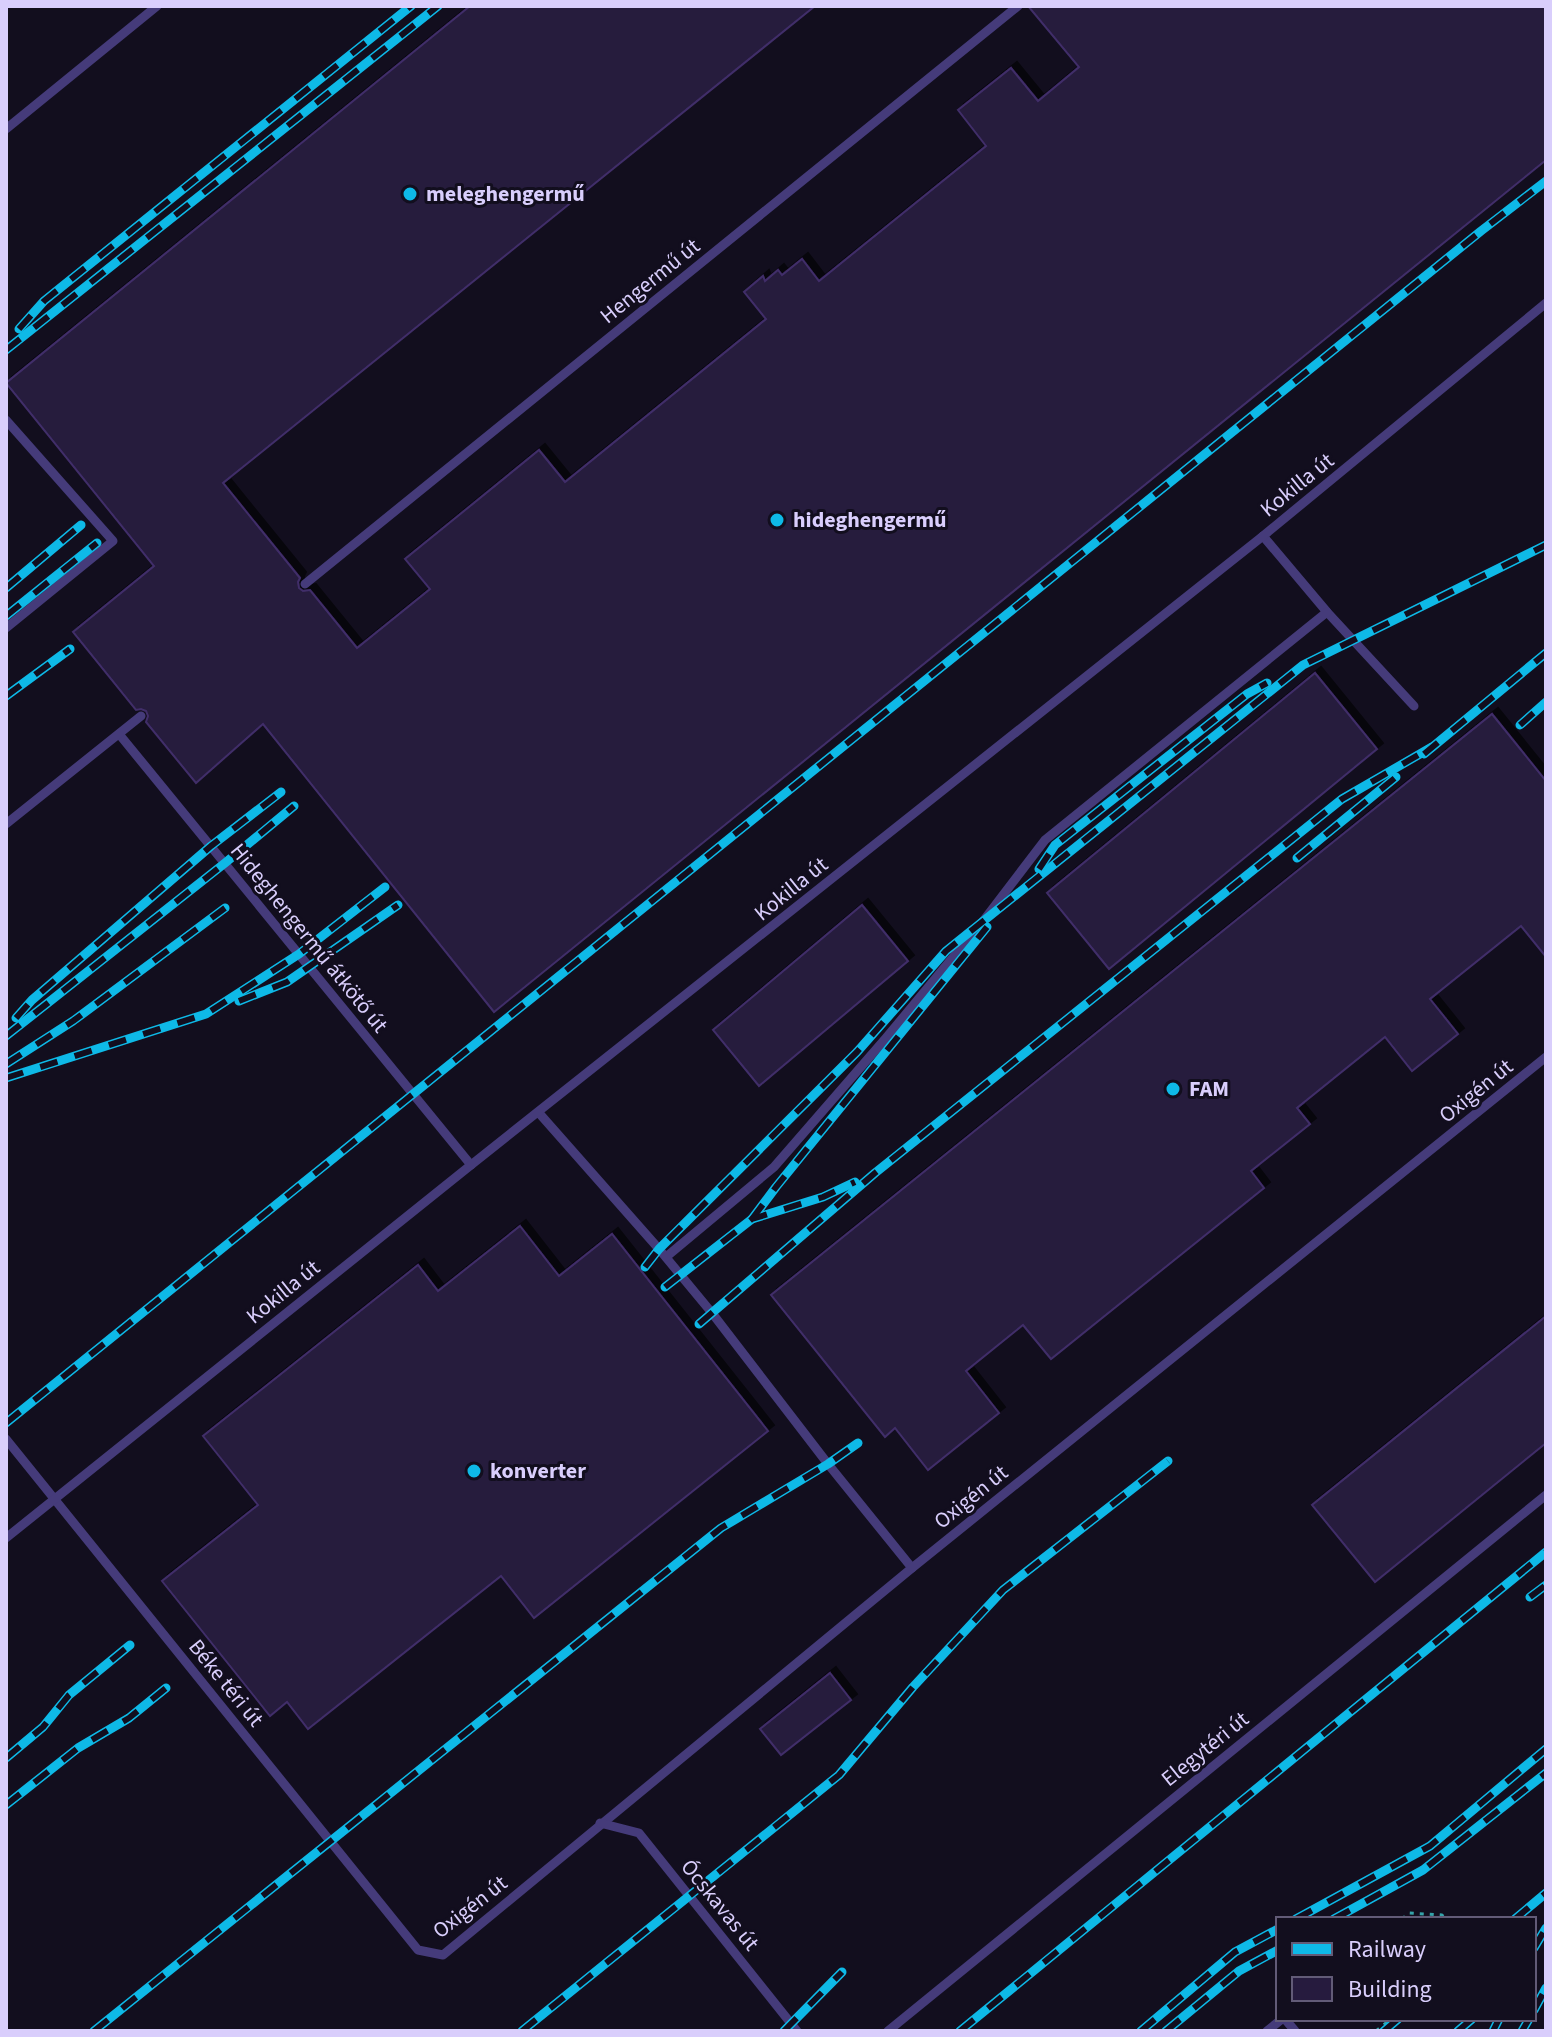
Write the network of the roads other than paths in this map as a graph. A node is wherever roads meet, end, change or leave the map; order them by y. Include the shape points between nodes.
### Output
1 (157, 6) edge
2 (1018, 6) edge
3 (6, 129) edge
4 (1546, 303) edge
5 (6, 420) edge
6 (1263, 536) junction
7 (305, 584) dead end
8 (1327, 612) junction
9 (6, 628) edge
10 (1414, 706) dead end
11 (141, 716) dead end
12 (119, 734) junction
13 (6, 824) edge
14 (1546, 1057) edge
15 (539, 1113) junction
16 (471, 1165) junction
17 (666, 1257) junction
18 (6, 1439) edge
19 (1546, 1495) edge
20 (54, 1498) junction
21 (6, 1538) edge
22 (912, 1568) junction
23 (600, 1823) junction
24 (418, 1950) joint
25 (797, 2031) edge
26 (888, 2031) edge

1 - 3 lane
2 - 7 lane, Hengermű út
4 - 6 lane, Kokilla út
5 - 9 lane via 113,541
6 - 8 lane
6 - 15 lane, Kokilla út
8 - 10 lane
8 - 17 lane via 1045,840 984,920 774,1167
11 - 12 lane
12 - 13 lane
12 - 16 lane, Hideghengermű átkötő út
14 - 22 lane, Oxigén út
15 - 16 lane, Kokilla út
15 - 17 lane
16 - 20 lane, Kokilla út
17 - 22 lane
18 - 20 lane, Béke téri út
19 - 26 lane, Elegytéri út
20 - 21 lane, Kokilla út
20 - 24 lane, Béke téri út
22 - 23 lane, Oxigén út
23 - 24 lane, Oxigén út via 443,1955
23 - 25 lane, Ócskavas út via 639,1833

